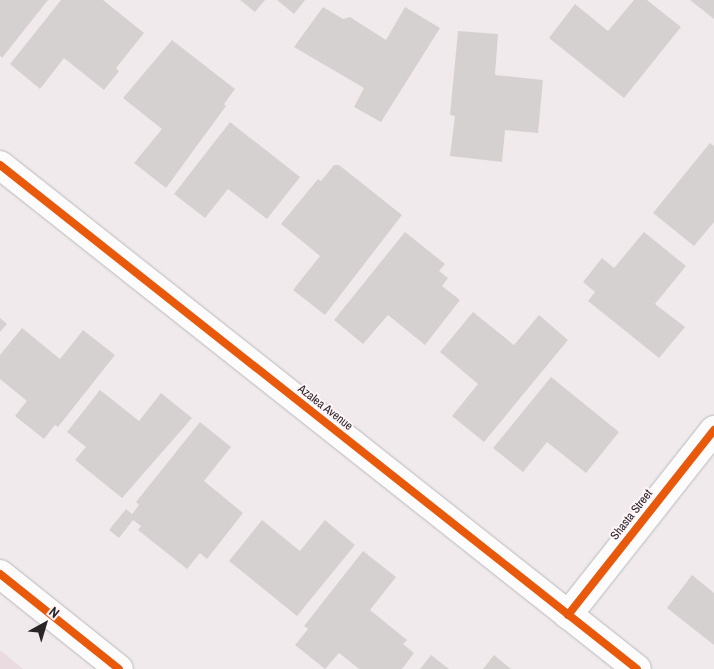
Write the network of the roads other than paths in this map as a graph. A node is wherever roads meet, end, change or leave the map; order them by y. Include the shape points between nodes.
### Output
1 (0, 165) edge
2 (714, 430) edge
3 (0, 574) edge
4 (568, 615) junction
5 (119, 669) edge
6 (637, 669) edge

1 - 4 street, Azalea Avenue
2 - 4 street, Shasta Street
3 - 5 street
4 - 6 street, Azalea Avenue

